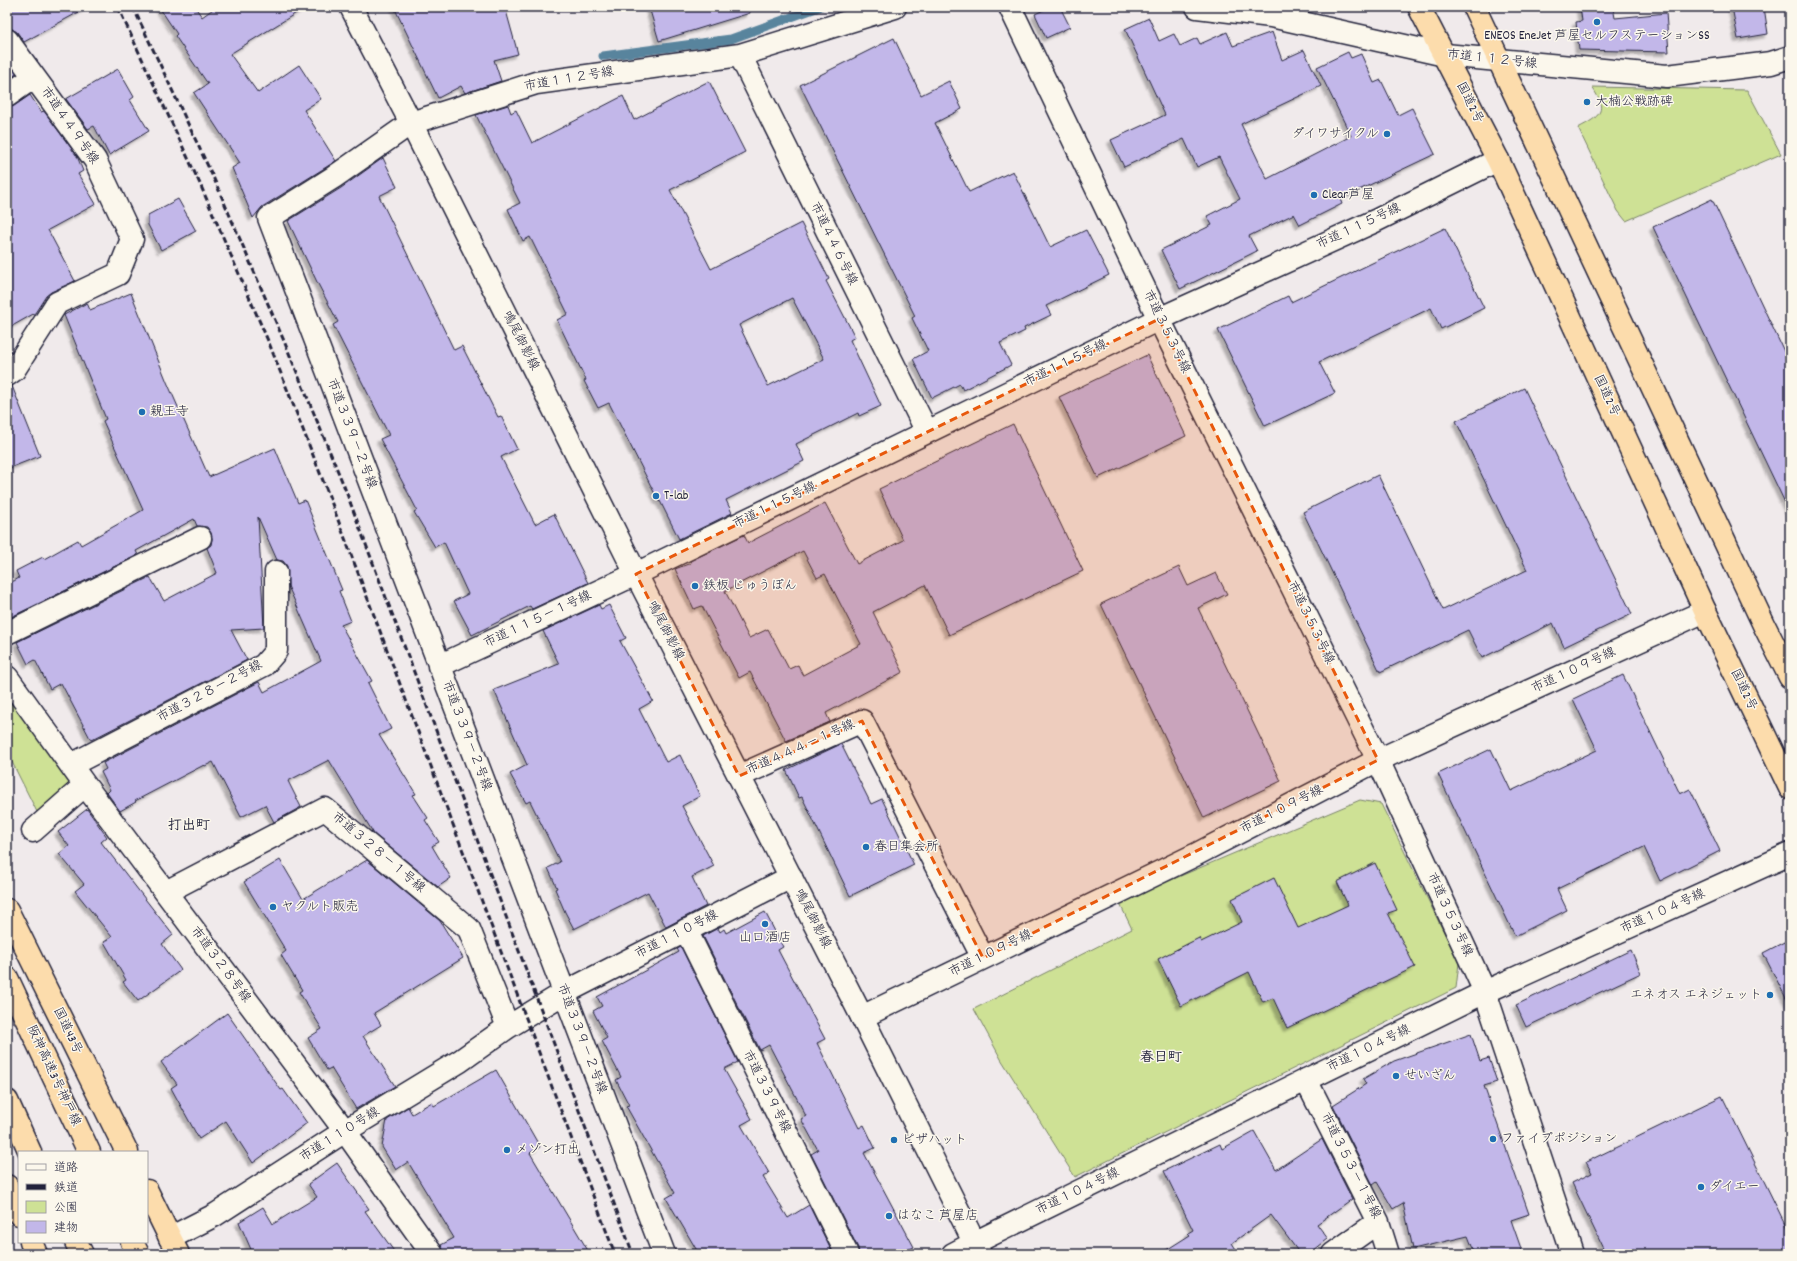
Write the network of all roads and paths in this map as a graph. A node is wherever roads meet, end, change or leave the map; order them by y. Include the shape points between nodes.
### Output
1 (351, 7) edge
2 (895, 7) edge
3 (1010, 7) edge
4 (1197, 7) edge
5 (1419, 7) edge
6 (1474, 7) edge
7 (7, 40) edge
8 (740, 55) junction
9 (1445, 55) junction
10 (1790, 57) edge
11 (1500, 62) junction
12 (34, 76) junction
13 (7, 96) edge
14 (411, 122) junction
15 (1498, 160) junction
16 (268, 218) joint
17 (1159, 319) junction
18 (7, 375) edge
19 (927, 432) junction
20 (200, 538) dead end
21 (276, 572) dead end
22 (636, 574) junction
23 (1705, 611) junction
24 (7, 633) edge
25 (439, 666) junction
26 (7, 677) edge
27 (1790, 677) edge
28 (1378, 760) junction
29 (71, 765) junction
30 (739, 776) junction
31 (85, 785) junction
32 (1790, 788) edge
33 (33, 831) dead end
34 (1790, 854) edge
35 (791, 877) junction
36 (166, 892) junction
37 (7, 910) edge
38 (686, 930) junction
39 (983, 958) junction
40 (7, 978) edge
41 (1484, 992) junction
42 (564, 993) junction
43 (862, 1017) junction
44 (508, 1027) junction
45 (1306, 1080) junction
46 (7, 1100) edge
47 (345, 1131) junction
48 (30, 1151) edge
49 (89, 1151) edge
50 (127, 1151) edge
51 (7, 1186) edge
52 (148, 1193) edge
53 (18, 1212) edge
54 (1378, 1222) junction
55 (31, 1243) edge
56 (76, 1243) edge
57 (132, 1243) edge
58 (174, 1246) edge
59 (977, 1248) edge
60 (36, 1254) edge
61 (82, 1254) edge
62 (138, 1254) edge
63 (432, 1254) edge
64 (664, 1254) edge
65 (847, 1254) edge
66 (954, 1254) edge
67 (1333, 1254) edge
68 (1388, 1254) edge
69 (1572, 1254) edge

1 - 14 street, 鳴尾御影線
2 - 8 street, 市道１１２号線
3 - 17 street, 市道３５３号線
4 - 9 street, 市道１１２号線 via 1271,16
5 - 9 highway, 国道2号
6 - 11 highway
7 - 12 street, 市道４４９号線
8 - 14 street, 市道１１２号線 via 536,83
8 - 19 street, 市道４４６号線
9 - 11 street, 市道１１２号線
9 - 15 highway, 国道2号
10 - 11 street, 市道１１２号線 via 1771,63 1667,76
11 - 27 highway
12 - 13 street
12 - 18 street, 市道４４９号線 via 95,160 132,239 118,274 57,303 14,370
14 - 16 street, 市道１１２号線 via 334,177
14 - 22 street, 鳴尾御影線
15 - 17 street, 市道１１５号線 via 1375,221
15 - 23 highway, 国道2号
16 - 25 street, 市道３３９－２号線
17 - 19 street, 市道１１５号線
17 - 28 street, 市道３５３号線
19 - 22 street, 市道１１５号線
20 - 24 street
21 - 29 street, 市道３２８－２号線 via 276,651 264,665
22 - 25 street, 市道１１５－１号線
22 - 30 street, 鳴尾御影線
23 - 28 street, 市道１０９号線
23 - 32 highway, 国道2号
25 - 42 street, 市道３３９－２号線
26 - 29 street, 市道３２８号線
28 - 39 street, 市道１０９号線 via 1195,855
28 - 41 street, 市道３５３号線
29 - 31 street, 市道３２８号線
30 - 35 street, 鳴尾御影線
30 - 39 street, 市道４４４－１号線 via 862,721
31 - 33 street
31 - 36 street, 市道３２８号線
34 - 41 street, 市道１０４号線
35 - 38 street, 市道１１０号線
35 - 43 street, 鳴尾御影線
36 - 44 street, 市道３２８－１号線 via 325,809 469,929
36 - 47 street, 市道３２８号線
37 - 50 highway, 国道43号
38 - 42 street, 市道１１０号線
38 - 65 street, 市道３３９号線
39 - 43 street, 市道１０９号線
40 - 49 highway, 阪神高速3号神戸線
41 - 45 street, 市道１０４号線
41 - 69 street, 市道３５３号線
42 - 44 street, 市道１１０号線
42 - 64 street, 市道３３９－２号線
43 - 59 street, 鳴尾御影線
44 - 47 street, 市道１１０号線 via 460,1061
45 - 54 street, 市道３５３－１号線
45 - 59 street, 市道１０４号線
46 - 48 highway
47 - 58 street, 市道１１０号線 via 215,1215
47 - 63 street, 市道３２８号線
51 - 53 highway
52 - 58 highway
54 - 67 street
54 - 68 street, 市道３５３－１号線
55 - 60 highway
56 - 61 highway
57 - 62 highway
59 - 66 street, 市道１０４号線

